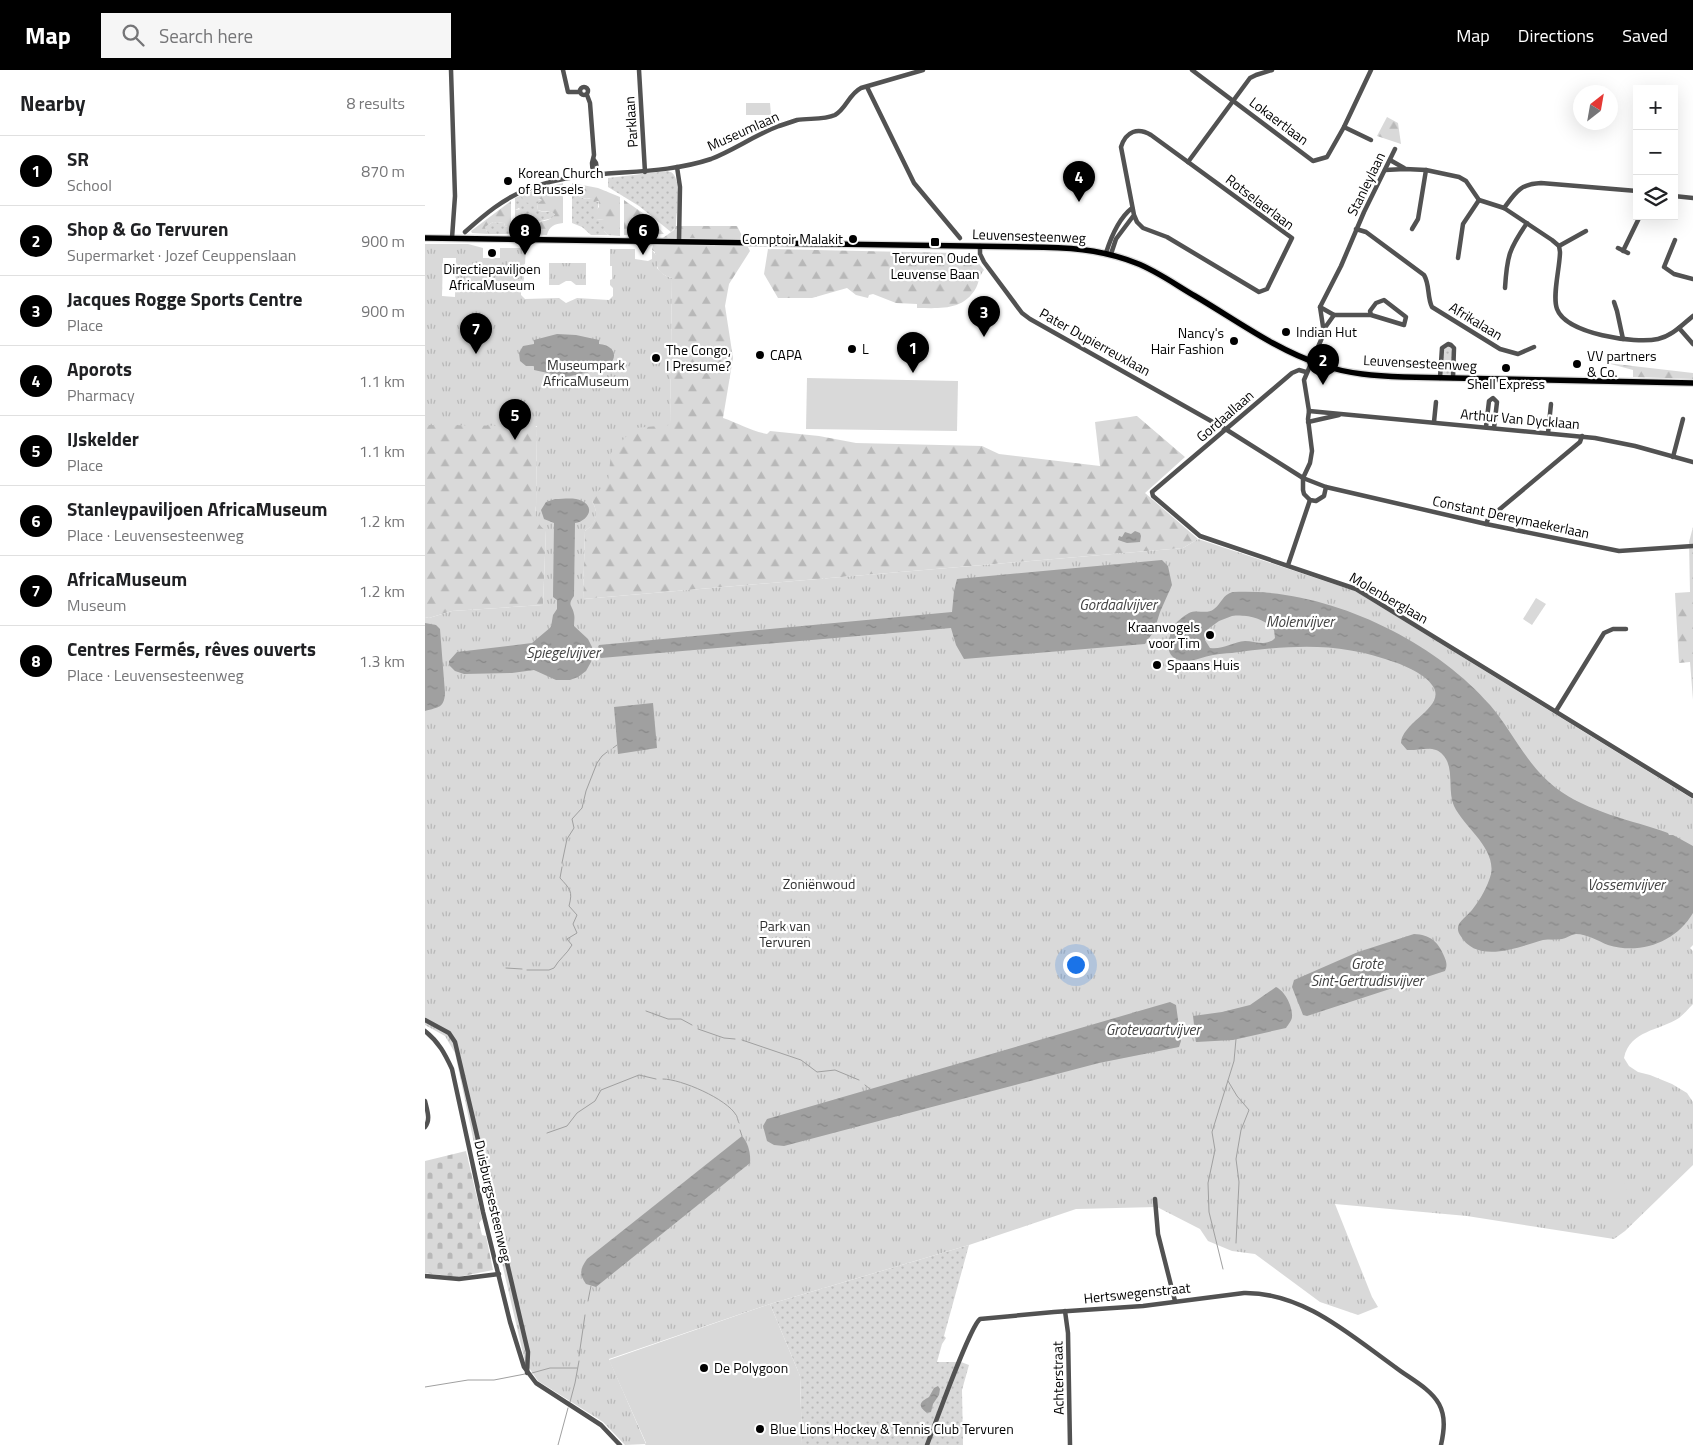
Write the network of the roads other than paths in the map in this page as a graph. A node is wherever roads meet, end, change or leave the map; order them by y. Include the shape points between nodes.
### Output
1 (451, 70) edge
2 (563, 70) edge
3 (639, 70) edge
4 (923, 70) edge
5 (1192, 70) edge
6 (1272, 70) edge
7 (1371, 70) edge
8 (867, 87) junction
9 (1235, 101) junction
10 (1344, 127) junction
11 (1371, 140) dead end
12 (1395, 149) dead end
13 (1390, 160) junction
14 (1188, 162) junction
15 (677, 167) junction
16 (1405, 169) junction
17 (1385, 170) junction
18 (1426, 170) junction
19 (645, 172) junction
20 (595, 176) junction
21 (1633, 191) edge
22 (1678, 196) edge
23 (1693, 198) edge
24 (1479, 200) junction
25 (1133, 208) junction
26 (1504, 208) junction
27 (1134, 215) junction
28 (1637, 220) edge
29 (1527, 223) junction
30 (1356, 229) junction
31 (1412, 229) dead end
32 (1586, 231) dead end
33 (465, 232) dead end
34 (425, 238) edge
35 (453, 238) junction
36 (960, 238) dead end
37 (1675, 240) dead end
38 (679, 241) junction
39 (980, 246) junction
40 (1559, 246) junction
41 (1628, 253) dead end
42 (1108, 254) junction
43 (1458, 258) dead end
44 (1693, 278) edge
45 (1505, 288) dead end
46 (1614, 302) dead end
47 (1320, 308) junction
48 (1334, 315) junction
49 (1371, 315) junction
50 (1693, 316) edge
51 (1679, 328) junction
52 (1324, 329) junction
53 (1623, 339) junction
54 (1693, 344) edge
55 (1534, 347) dead end
56 (1311, 361) junction
57 (1306, 372) junction
58 (1440, 378) junction
59 (1453, 378) junction
60 (1693, 383) edge
61 (1436, 402) dead end
62 (1551, 404) dead end
63 (1309, 410) junction
64 (1343, 414) junction
65 (1683, 419) dead end
66 (1308, 422) junction
67 (1434, 422) junction
68 (1486, 427) junction
69 (1494, 428) junction
70 (1227, 430) junction
71 (1548, 433) junction
72 (1582, 436) junction
73 (1673, 457) junction
74 (1693, 462) edge
75 (1303, 478) junction
76 (1326, 487) junction
77 (1152, 493) joint
78 (1309, 500) junction
79 (1486, 524) junction
80 (1693, 546) edge
81 (1287, 566) junction
82 (1626, 629) dead end
83 (1556, 711) junction
84 (1693, 796) edge
85 (425, 1020) edge
86 (425, 1031) edge
87 (425, 1101) edge
88 (425, 1127) edge
89 (1155, 1199) dead end
90 (499, 1274) junction
91 (425, 1276) edge
92 (1175, 1302) junction
93 (1065, 1311) junction
94 (527, 1373) junction
95 (620, 1445) edge
96 (927, 1445) edge
97 (1070, 1445) edge
98 (1441, 1445) edge

1 - 35 street
2 - 20 street via 568,92 580,92 585,88 588,91
3 - 19 street, Parklaan
4 - 8 street, Museumlaan
5 - 9 street, Lokaertlaan
6 - 9 street via 1250,78
7 - 10 street, Lokaertlaan
8 - 15 street, Museumlaan via 856,91 833,116 797,120 711,158
8 - 36 street via 914,183
9 - 10 street, Lokaertlaan via 1313,161 1327,157
9 - 14 street
10 - 11 street
12 - 13 street, Stanleylaan
13 - 16 street
13 - 17 street, Stanleylaan
14 - 25 street, Rotselaerlaan via 1145,132 1129,133 1122,141 1121,151
14 - 27 street, Rotselaerlaan via 1292,238 1267,289 1263,292 1255,290 1173,240 1143,228
15 - 19 street, Museumlaan
15 - 38 street
16 - 17 street
16 - 18 street
17 - 30 street, Stanleylaan
18 - 24 street via 1459,177 1466,181
18 - 31 street via 1418,219
19 - 20 street, Museumlaan
20 - 33 street, Museumlaan via 558,180 526,190 500,204
21 - 26 street via 1530,183 1519,189
22 - 23 street
24 - 26 street
24 - 43 street via 1463,224
25 - 27 street, Rotselaerlaan
25 - 42 street via 1123,217 1111,238
26 - 29 street
27 - 42 street
28 - 41 street via 1620,249
29 - 40 street
29 - 45 street via 1509,251
30 - 47 street, Stanleylaan
30 - 55 street, Afrikalaan via 1366,232 1424,275 1432,307 1501,349 1518,354
32 - 40 street
34 - 35 main road, Leuvensesteenweg
35 - 38 main road, Leuvensesteenweg
37 - 44 street via 1664,268
38 - 39 main road, Leuvensesteenweg
39 - 42 main road, Leuvensesteenweg via 1054,247
39 - 70 street, Pater Dupierreuxlaan via 984,262 1030,319
40 - 53 street via 1556,308 1562,318 1576,326
42 - 56 main road, Leuvensesteenweg via 1144,266 1267,340
46 - 53 street
47 - 48 street
47 - 52 street
48 - 49 street
48 - 52 street
49 - 49 street via 1404,325 1406,317 1384,300 1376,303
50 - 51 street
51 - 53 street via 1659,339
51 - 54 street
52 - 56 street
56 - 57 street
56 - 58 main road, Leuvensesteenweg via 1364,374
57 - 63 street via 1304,380
57 - 70 street, Gordaallaan via 1292,373
58 - 59 main road, Leuvensesteenweg
58 - 59 street via 1441,351 1447,344 1454,348
59 - 60 main road, Leuvensesteenweg
61 - 67 street
62 - 71 street
63 - 64 street, Arthur Van Dycklaan
63 - 66 street
64 - 66 street, Arthur Van Dycklaan
64 - 67 street, Arthur Van Dycklaan
65 - 73 street
66 - 75 street via 1312,452
67 - 68 street, Arthur Van Dycklaan
68 - 69 street, Arthur Van Dycklaan
68 - 69 street via 1489,401 1493,398 1497,402
69 - 71 street, Arthur Van Dycklaan
70 - 75 street, Pater Dupierreuxlaan
70 - 77 street, Gordaallaan
71 - 72 street, Arthur Van Dycklaan
72 - 73 street, Arthur Van Dycklaan
72 - 79 street via 1580,442
73 - 74 street, Arthur Van Dycklaan
75 - 76 street, Constant Dereymaekerlaan
75 - 78 street via 1304,494
76 - 78 street via 1326,493 1319,500
76 - 79 street, Constant Dereymaekerlaan
77 - 81 street, Molenberglaan via 1200,536
78 - 81 street
79 - 80 street, Constant Dereymaekerlaan via 1619,551
81 - 83 street, Molenberglaan via 1356,589
82 - 83 street via 1604,633
83 - 84 street, Molenberglaan
85 - 94 street via 449,1033 455,1042 527,1352
86 - 90 street, Duisburgsesteenweg via 443,1049 451,1069
87 - 88 street via 429,1119
89 - 92 street via 1158,1234
90 - 91 street via 459,1279
90 - 94 street, Duisburgsesteenweg
92 - 93 street, Hertswegenstraat
92 - 98 street, Hertswegenstraat via 1257,1293 1303,1306 1331,1321 1426,1390 1439,1405 1444,1427
93 - 96 street, Hertswegenstraat via 978,1320
93 - 97 street, Achterstraat
94 - 95 street, Duisburgsesteenweg via 545,1391 601,1425

